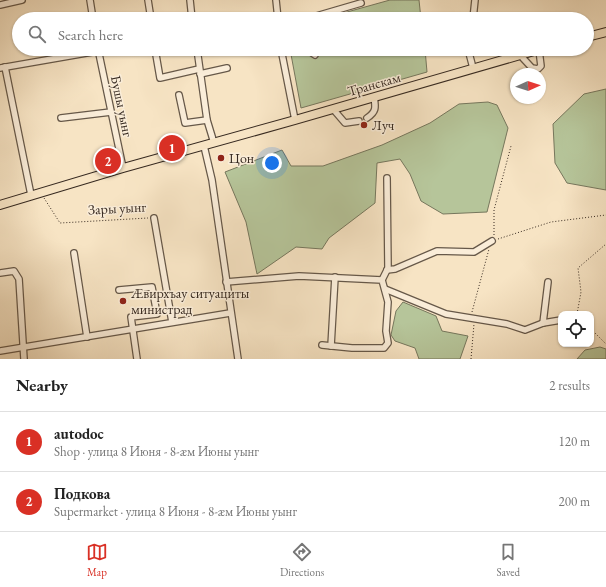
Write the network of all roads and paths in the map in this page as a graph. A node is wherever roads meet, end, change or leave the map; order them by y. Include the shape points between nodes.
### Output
1 (22, 0) edge
2 (90, 0) edge
3 (148, 0) edge
4 (190, 0) edge
5 (276, 0) edge
6 (475, 0) edge
7 (361, 3) dead end
8 (0, 5) edge
9 (92, 12) edge
10 (150, 12) edge
11 (191, 12) edge
12 (277, 12) edge
13 (330, 12) edge
14 (474, 12) edge
15 (606, 32) edge
16 (594, 35) edge
17 (66, 56) edge
18 (99, 56) edge
19 (157, 56) edge
20 (198, 56) edge
21 (282, 56) edge
22 (470, 56) edge
23 (516, 56) edge
24 (521, 56) edge
25 (540, 56) edge
26 (2, 68) edge
27 (227, 68) dead end
28 (473, 68) junction
29 (200, 72) junction
30 (179, 95) dead end
31 (374, 97) junction
32 (333, 109) junction
33 (111, 112) junction
34 (61, 118) dead end
35 (367, 118) dead end
36 (207, 120) junction
37 (295, 120) junction
38 (359, 121) dead end
39 (214, 143) junction
40 (204, 146) junction
41 (511, 146) dead end
42 (123, 168) junction
43 (387, 178) dead end
44 (41, 192) junction
45 (31, 195) junction
46 (0, 205) edge
47 (606, 215) edge
48 (154, 218) joint
49 (492, 242) junction
50 (606, 244) edge
51 (74, 253) dead end
52 (387, 270) junction
53 (0, 273) edge
54 (335, 277) junction
55 (382, 280) junction
56 (226, 282) junction
57 (548, 282) dead end
58 (385, 289) junction
59 (119, 290) dead end
60 (578, 311) edge
61 (230, 313) junction
62 (475, 319) junction
63 (558, 320) edge
64 (172, 322) junction
65 (543, 323) junction
66 (133, 329) junction
67 (594, 332) edge
68 (87, 337) junction
69 (606, 344) edge
70 (322, 345) dead end
71 (331, 346) junction
72 (23, 347) junction
73 (0, 351) edge
74 (24, 359) edge
75 (138, 359) edge
76 (238, 359) edge
77 (471, 359) edge

1 - 8 street
2 - 9 street
3 - 10 street
4 - 11 street
5 - 12 street
6 - 14 street
7 - 13 street
15 - 16 highway
17 - 26 street
18 - 33 street, Бушы уынг
19 - 29 street via 160,78
20 - 29 street
21 - 37 street
22 - 28 street
23 - 28 highway, Транскам
24 - 25 street via 535,70 541,66
26 - 45 street
27 - 29 street
28 - 31 highway, Транскам
29 - 36 street
30 - 36 street via 185,123
31 - 32 highway, Транскам
31 - 35 street via 376,107 374,113
32 - 37 highway, Транскам
32 - 38 street via 344,123
33 - 34 street
33 - 42 street, Бушы уынг
36 - 39 street
37 - 39 highway, Транскам
39 - 40 highway, Транскам
40 - 42 highway, Транскам
40 - 56 street via 212,180
41 - 49 path via 494,210
42 - 44 highway, Транскам
43 - 52 street
44 - 45 highway, Транскам
44 - 48 path, Зары уынг via 60,223
45 - 46 highway, Транскам
47 - 49 path via 551,222
48 - 64 street, Зары уынг
49 - 52 street via 474,252 437,252
49 - 62 path via 472,312
50 - 60 path via 578,268 581,292
51 - 68 street
52 - 55 street
53 - 72 street via 14,271 19,279
54 - 55 street
54 - 56 street via 299,276
54 - 71 street
55 - 58 street
56 - 61 street
57 - 65 street
58 - 62 street via 446,314
58 - 71 street via 388,302 388,343 384,348
59 - 66 street via 152,287 157,314 131,317
61 - 64 street
61 - 76 street
62 - 65 street via 525,330
62 - 77 path
63 - 65 street
64 - 66 street
66 - 68 street
66 - 75 street
67 - 69 path
68 - 72 street
70 - 71 street
72 - 73 street
72 - 74 street

